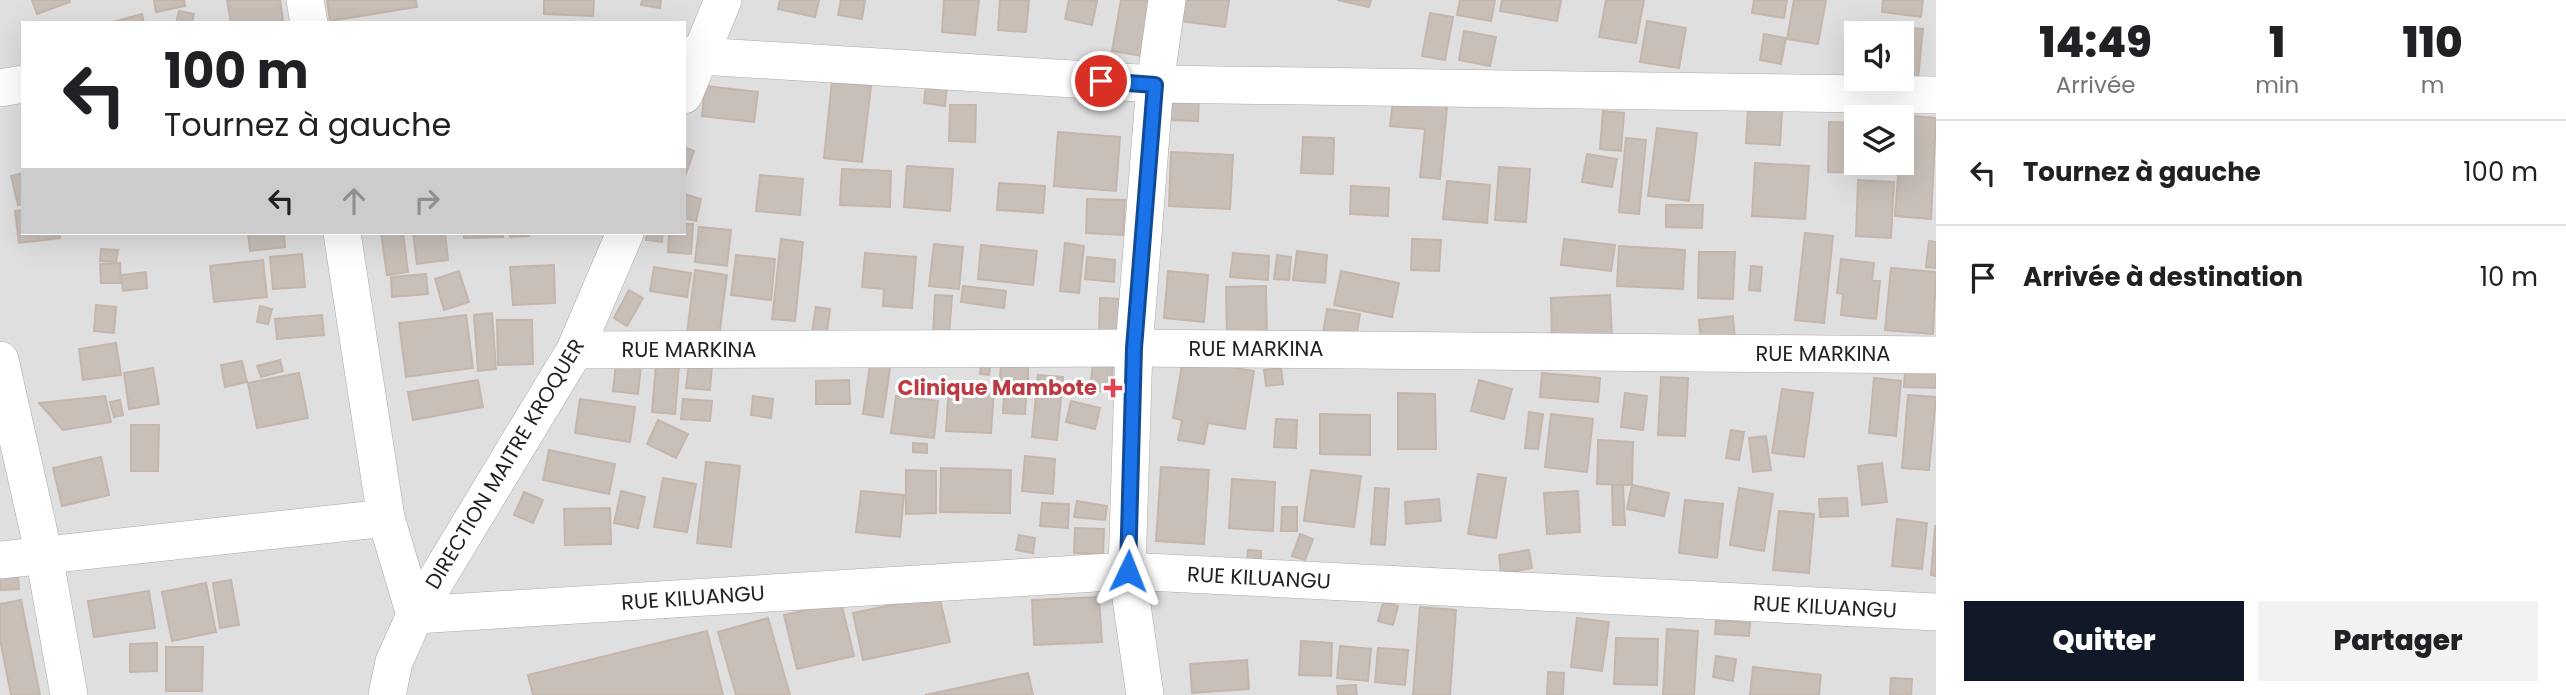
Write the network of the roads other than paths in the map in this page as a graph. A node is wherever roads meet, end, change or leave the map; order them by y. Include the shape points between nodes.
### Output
1 (305, 0) edge
2 (723, 0) edge
3 (1167, 0) edge
4 (309, 21) edge
5 (693, 55) edge
6 (21, 84) edge
7 (1155, 85) junction
8 (686, 86) edge
9 (0, 88) edge
10 (1936, 95) edge
11 (342, 235) edge
12 (624, 235) edge
13 (1134, 348) junction
14 (575, 350) junction
15 (1936, 355) edge
16 (0, 360) edge
17 (386, 518) junction
18 (44, 555) junction
19 (0, 560) edge
20 (1128, 571) junction
21 (1936, 612) edge
22 (415, 615) junction
23 (69, 695) edge
24 (387, 695) edge
25 (1145, 695) edge

1 - 4 street
2 - 5 street
3 - 7 street
5 - 7 street
5 - 8 street
6 - 9 street
7 - 10 street
7 - 13 street
11 - 17 street
12 - 14 street, DIRECTION MAITRE KROQUER
13 - 14 street, RUE MARKINA
13 - 15 street, RUE MARKINA
13 - 20 street
14 - 22 street, DIRECTION MAITRE KROQUER
16 - 18 street
17 - 18 street
17 - 22 street
18 - 19 street
18 - 23 street
20 - 21 street, RUE KILUANGU
20 - 22 street, RUE KILUANGU
20 - 25 street
22 - 24 street, DIRECTION MAITRE KROQUER via 394,662

